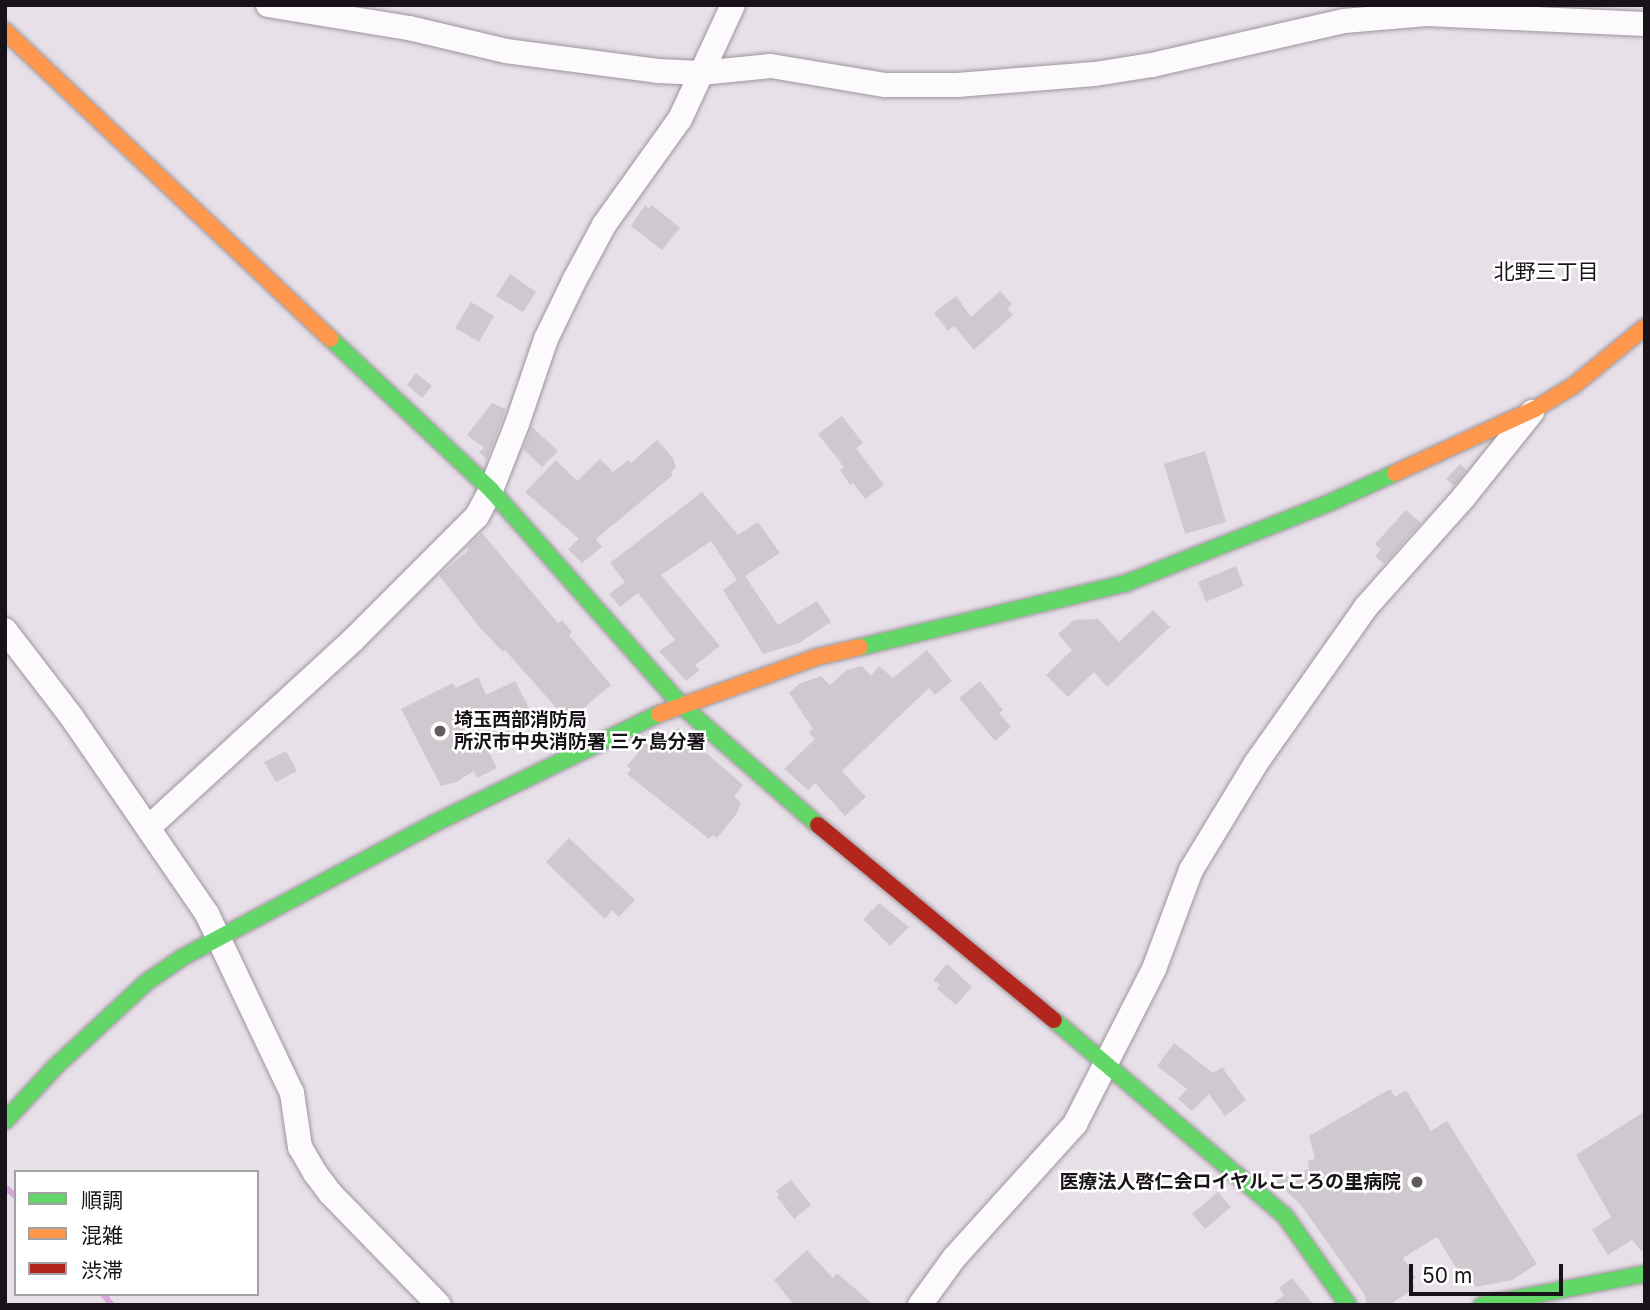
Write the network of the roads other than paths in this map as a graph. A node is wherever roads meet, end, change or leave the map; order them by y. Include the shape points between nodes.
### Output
1 (268, 5) edge
2 (733, 5) edge
3 (1645, 24) edge
4 (5, 31) edge
5 (701, 73) junction
6 (1645, 327) edge
7 (1535, 409) junction
8 (491, 491) junction
9 (5, 630) edge
10 (681, 705) junction
11 (149, 827) junction
12 (217, 938) junction
13 (1108, 1064) junction
14 (5, 1121) edge
15 (1645, 1275) edge
16 (439, 1305) edge
17 (920, 1305) edge
18 (1348, 1305) edge
19 (1482, 1305) edge

1 - 5 street via 409,27 506,51
2 - 5 street
3 - 5 street via 1427,15 1344,21 1152,65 957,85 885,85 771,66
4 - 8 street
5 - 8 street via 680,119 604,225 574,281 546,339
6 - 7 street via 1573,386
7 - 10 street via 1329,503 1126,583 817,657
7 - 13 street via 1366,607 1256,763 1191,870 1154,969
8 - 10 street
8 - 11 street via 477,516 354,640
9 - 11 street
10 - 12 street via 433,824
10 - 13 street via 890,887
11 - 12 street via 207,914
12 - 14 street via 148,982 55,1067
12 - 16 street via 292,1093 300,1147 315,1173
13 - 17 street via 1075,1124 954,1258
13 - 18 street via 1285,1216
15 - 19 street

